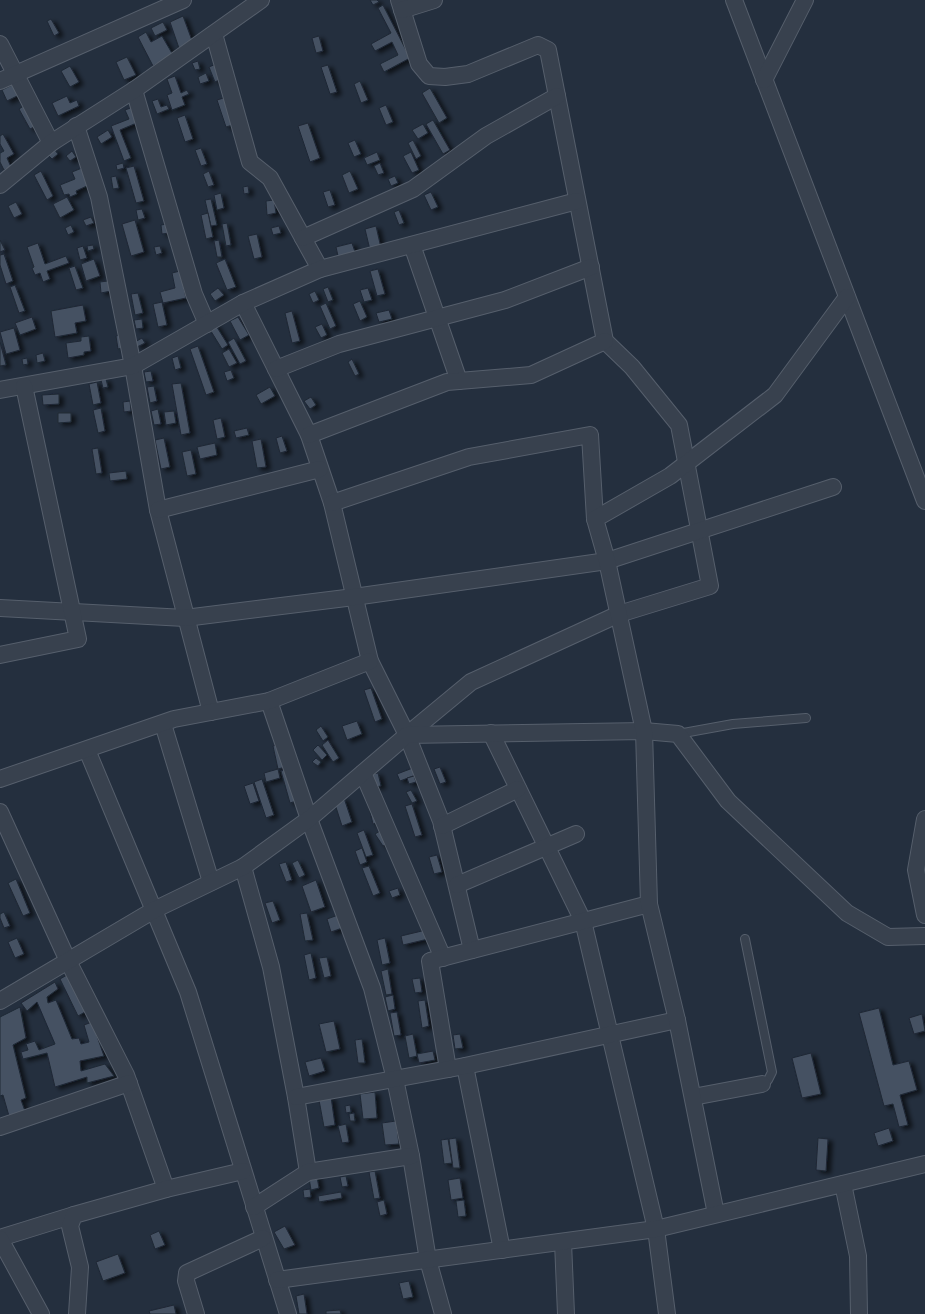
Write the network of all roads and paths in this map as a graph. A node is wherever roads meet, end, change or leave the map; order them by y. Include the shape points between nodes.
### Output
1 (183, 0) edge
2 (260, 0) edge
3 (434, 0) edge
4 (734, 0) edge
5 (805, 0) edge
6 (400, 5) edge
7 (214, 34) junction
8 (0, 44) edge
9 (16, 75) junction
10 (764, 80) junction
11 (0, 81) edge
12 (134, 90) junction
13 (557, 96) junction
14 (76, 126) junction
15 (51, 143) junction
16 (0, 185) edge
17 (577, 201) junction
18 (303, 238) junction
19 (412, 245) junction
20 (591, 267) junction
21 (320, 269) junction
22 (847, 297) junction
23 (243, 303) junction
24 (437, 318) junction
25 (207, 324) junction
26 (605, 341) junction
27 (133, 366) junction
28 (276, 369) junction
29 (459, 381) junction
30 (24, 386) junction
31 (0, 390) edge
32 (308, 435) junction
33 (686, 464) junction
34 (320, 469) junction
35 (833, 487) dead end
36 (925, 501) edge
37 (332, 503) junction
38 (158, 510) junction
39 (595, 519) junction
40 (700, 532) junction
41 (607, 561) junction
42 (354, 597) junction
43 (0, 608) edge
44 (72, 611) junction
45 (619, 614) junction
46 (185, 618) junction
47 (0, 655) edge
48 (370, 660) junction
49 (269, 701) junction
50 (211, 712) junction
51 (806, 718) dead end
52 (163, 724) junction
53 (644, 731) junction
54 (491, 734) junction
55 (678, 734) junction
56 (407, 735) junction
57 (87, 750) junction
58 (363, 773) junction
59 (0, 779) edge
60 (518, 789) junction
61 (0, 812) edge
62 (309, 819) junction
63 (925, 819) edge
64 (442, 826) junction
65 (576, 834) dead end
66 (546, 846) junction
67 (243, 867) junction
68 (211, 882) junction
69 (457, 885) junction
70 (649, 904) junction
71 (154, 910) junction
72 (925, 915) edge
73 (583, 921) junction
74 (925, 936) edge
75 (745, 939) dead end
76 (472, 950) junction
77 (443, 958) junction
78 (68, 961) junction
79 (0, 1001) edge
80 (677, 1020) junction
81 (610, 1034) junction
82 (465, 1066) junction
83 (448, 1069) junction
84 (395, 1079) junction
85 (129, 1084) junction
86 (762, 1084) joint
87 (296, 1097) junction
88 (692, 1097) junction
89 (0, 1127) edge
90 (411, 1156) junction
91 (925, 1164) edge
92 (243, 1171) junction
93 (308, 1172) junction
94 (844, 1184) junction
95 (166, 1189) junction
96 (254, 1208) junction
97 (716, 1214) junction
98 (74, 1215) junction
99 (656, 1229) junction
100 (263, 1238) junction
101 (0, 1239) edge
102 (563, 1242) junction
103 (502, 1250) junction
104 (428, 1260) junction
105 (277, 1280) junction
106 (666, 1308) edge
107 (35, 1312) edge
108 (77, 1314) edge
109 (196, 1314) edge
110 (288, 1314) edge
111 (443, 1314) edge
112 (566, 1314) edge
113 (654, 1314) edge
114 (859, 1314) edge

1 - 9 street
2 - 7 street
3 - 6 street
4 - 10 street
5 - 10 street
6 - 13 street via 419,64 429,76 468,74 538,45 548,50
7 - 12 street
7 - 18 street via 250,162 270,178
8 - 9 street
9 - 11 street
9 - 15 street
10 - 22 street
12 - 14 street
12 - 25 street via 194,294
13 - 17 street
13 - 18 street via 486,136 413,189
14 - 15 street
14 - 27 street via 99,197
15 - 16 street
17 - 19 street
17 - 20 street
18 - 21 street
19 - 21 street
19 - 24 street
20 - 24 street via 505,300
20 - 26 street
21 - 23 street
22 - 33 street via 775,395
22 - 36 street
23 - 25 street
23 - 28 street
24 - 28 street via 339,344
24 - 29 street
25 - 27 street
26 - 29 street via 531,375
26 - 33 street via 632,367 679,425
27 - 30 street
27 - 38 street
28 - 32 street
29 - 32 street via 447,382
30 - 31 street
30 - 44 street
32 - 34 street
33 - 39 street
33 - 40 street
34 - 37 street
34 - 38 street
35 - 40 street
37 - 39 street via 469,457 590,435
37 - 42 street
38 - 46 street
39 - 41 street
40 - 41 street
40 - 45 street via 710,586
41 - 42 street
41 - 45 street
42 - 46 street
42 - 48 street
43 - 44 street
44 - 46 street
44 - 47 street via 78,639
45 - 53 street
45 - 56 street via 471,682
46 - 50 street
48 - 49 street
48 - 56 street
49 - 50 street
49 - 62 street
50 - 52 street
51 - 55 lane via 734,724
52 - 57 street
52 - 68 street
53 - 54 street
53 - 55 street
53 - 70 street
54 - 56 street
54 - 60 street
55 - 74 street via 728,802 847,913 888,937
56 - 58 street
56 - 64 street
57 - 59 street
57 - 71 street
58 - 62 street
58 - 77 street
60 - 64 street
60 - 66 street
61 - 78 street
62 - 67 street
62 - 84 street via 372,988
63 - 72 street via 916,870
64 - 69 street
65 - 66 street
66 - 69 street
66 - 73 street
67 - 68 street
67 - 87 street via 271,968
68 - 71 street
69 - 76 street
70 - 73 street
70 - 80 street
71 - 78 street
71 - 92 street via 188,992
73 - 76 street
73 - 81 street
75 - 86 lane via 772,1072 768,1080
76 - 77 street
77 - 83 street via 430,961
78 - 79 street
78 - 85 street
80 - 81 street
80 - 88 street
81 - 82 street
81 - 99 street
82 - 83 street
82 - 103 street
83 - 84 street
84 - 87 street
84 - 90 street
85 - 89 street
85 - 95 street
86 - 88 street
87 - 93 street
88 - 97 street
90 - 93 street
90 - 104 street
91 - 94 street
92 - 95 street
92 - 96 street
93 - 96 street
94 - 97 street
94 - 114 street via 858,1256
95 - 98 street
96 - 100 street
97 - 99 street
98 - 101 street
98 - 108 street via 70,1226 80,1267
99 - 102 street
99 - 106 street
100 - 105 street
100 - 109 street via 187,1273 186,1281
101 - 107 street
102 - 103 street
102 - 112 street
103 - 104 street
104 - 105 street
104 - 111 street
105 - 110 street
106 - 113 street

